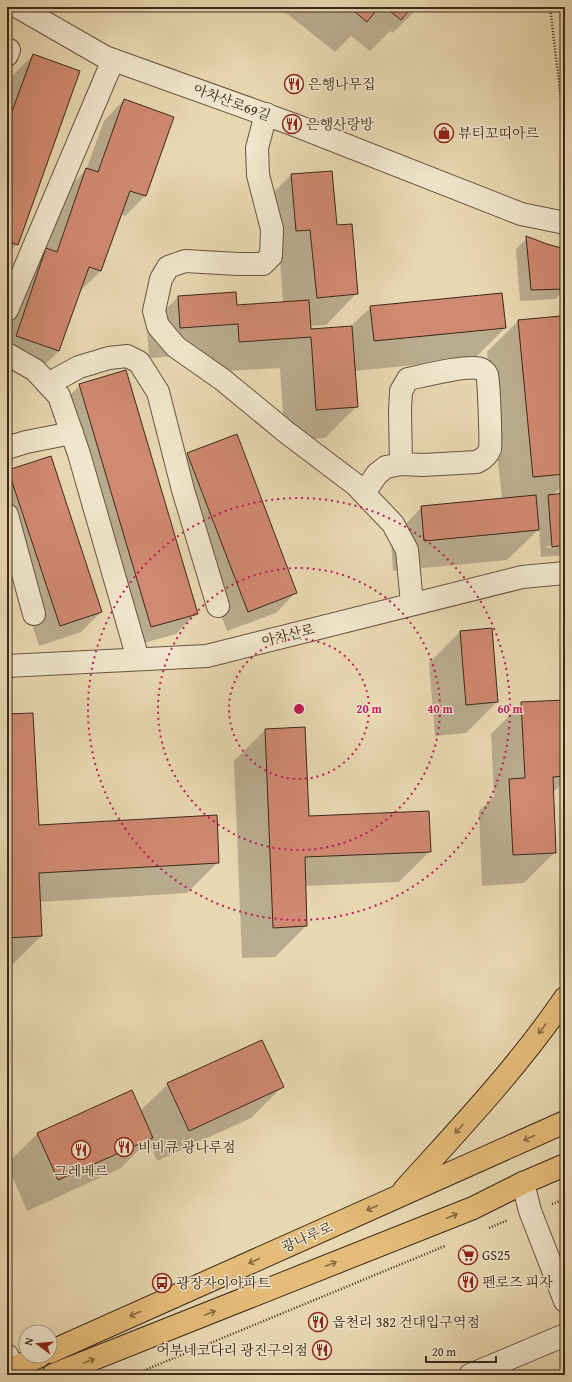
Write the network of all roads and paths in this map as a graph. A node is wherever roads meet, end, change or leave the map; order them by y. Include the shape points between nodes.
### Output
1 (18, 7) edge
2 (550, 7) edge
3 (113, 60) junction
4 (266, 114) junction
5 (565, 132) edge
6 (565, 223) edge
7 (7, 310) edge
8 (7, 354) edge
9 (48, 384) junction
10 (72, 433) junction
11 (7, 448) edge
12 (401, 464) junction
13 (364, 493) junction
14 (7, 515) edge
15 (565, 573) edge
16 (412, 604) junction
17 (218, 606) dead end
18 (34, 614) dead end
19 (138, 659) junction
20 (7, 666) edge
21 (565, 998) edge
22 (565, 1122) edge
23 (565, 1165) edge
24 (523, 1183) junction
25 (398, 1196) junction
26 (565, 1199) edge
27 (530, 1211) junction
28 (486, 1229) dead end
29 (449, 1244) dead end
30 (565, 1301) edge
31 (565, 1335) edge
32 (58, 1348) edge
33 (53, 1375) edge
34 (133, 1375) edge
35 (470, 1375) edge

1 - 3 street, 아차산로69길
2 - 5 path
3 - 4 street, 아차산로69길
3 - 7 street
4 - 6 street, 아차산로69길 via 521,214
4 - 13 street via 257,148 258,175 272,229 271,256 263,264 185,261 168,267 161,279 154,311 158,326 176,347 223,380
8 - 9 street via 35,370
9 - 10 street via 59,396
9 - 17 street via 79,367 109,358 127,356 139,362 158,392 183,490
10 - 11 street
10 - 19 street
12 - 12 street via 477,462 485,457 490,448 490,425 487,376 482,369 474,367 408,379 402,391 400,412
12 - 13 street via 382,470
13 - 16 street via 393,524 408,550
14 - 18 street
15 - 16 street, 아차산로 via 522,577
16 - 19 street, 아차산로 via 207,656
19 - 20 street, 아차산로
21 -> 25 main road via 478,1108
22 -> 25 main road, 광나루로
23 - 24 main road
24 - 27 street
33 -> 24 main road via 473,1208
25 -> 32 main road, 광나루로
26 - 27 path
27 - 28 path
27 - 30 street
29 - 34 path
31 - 35 street

